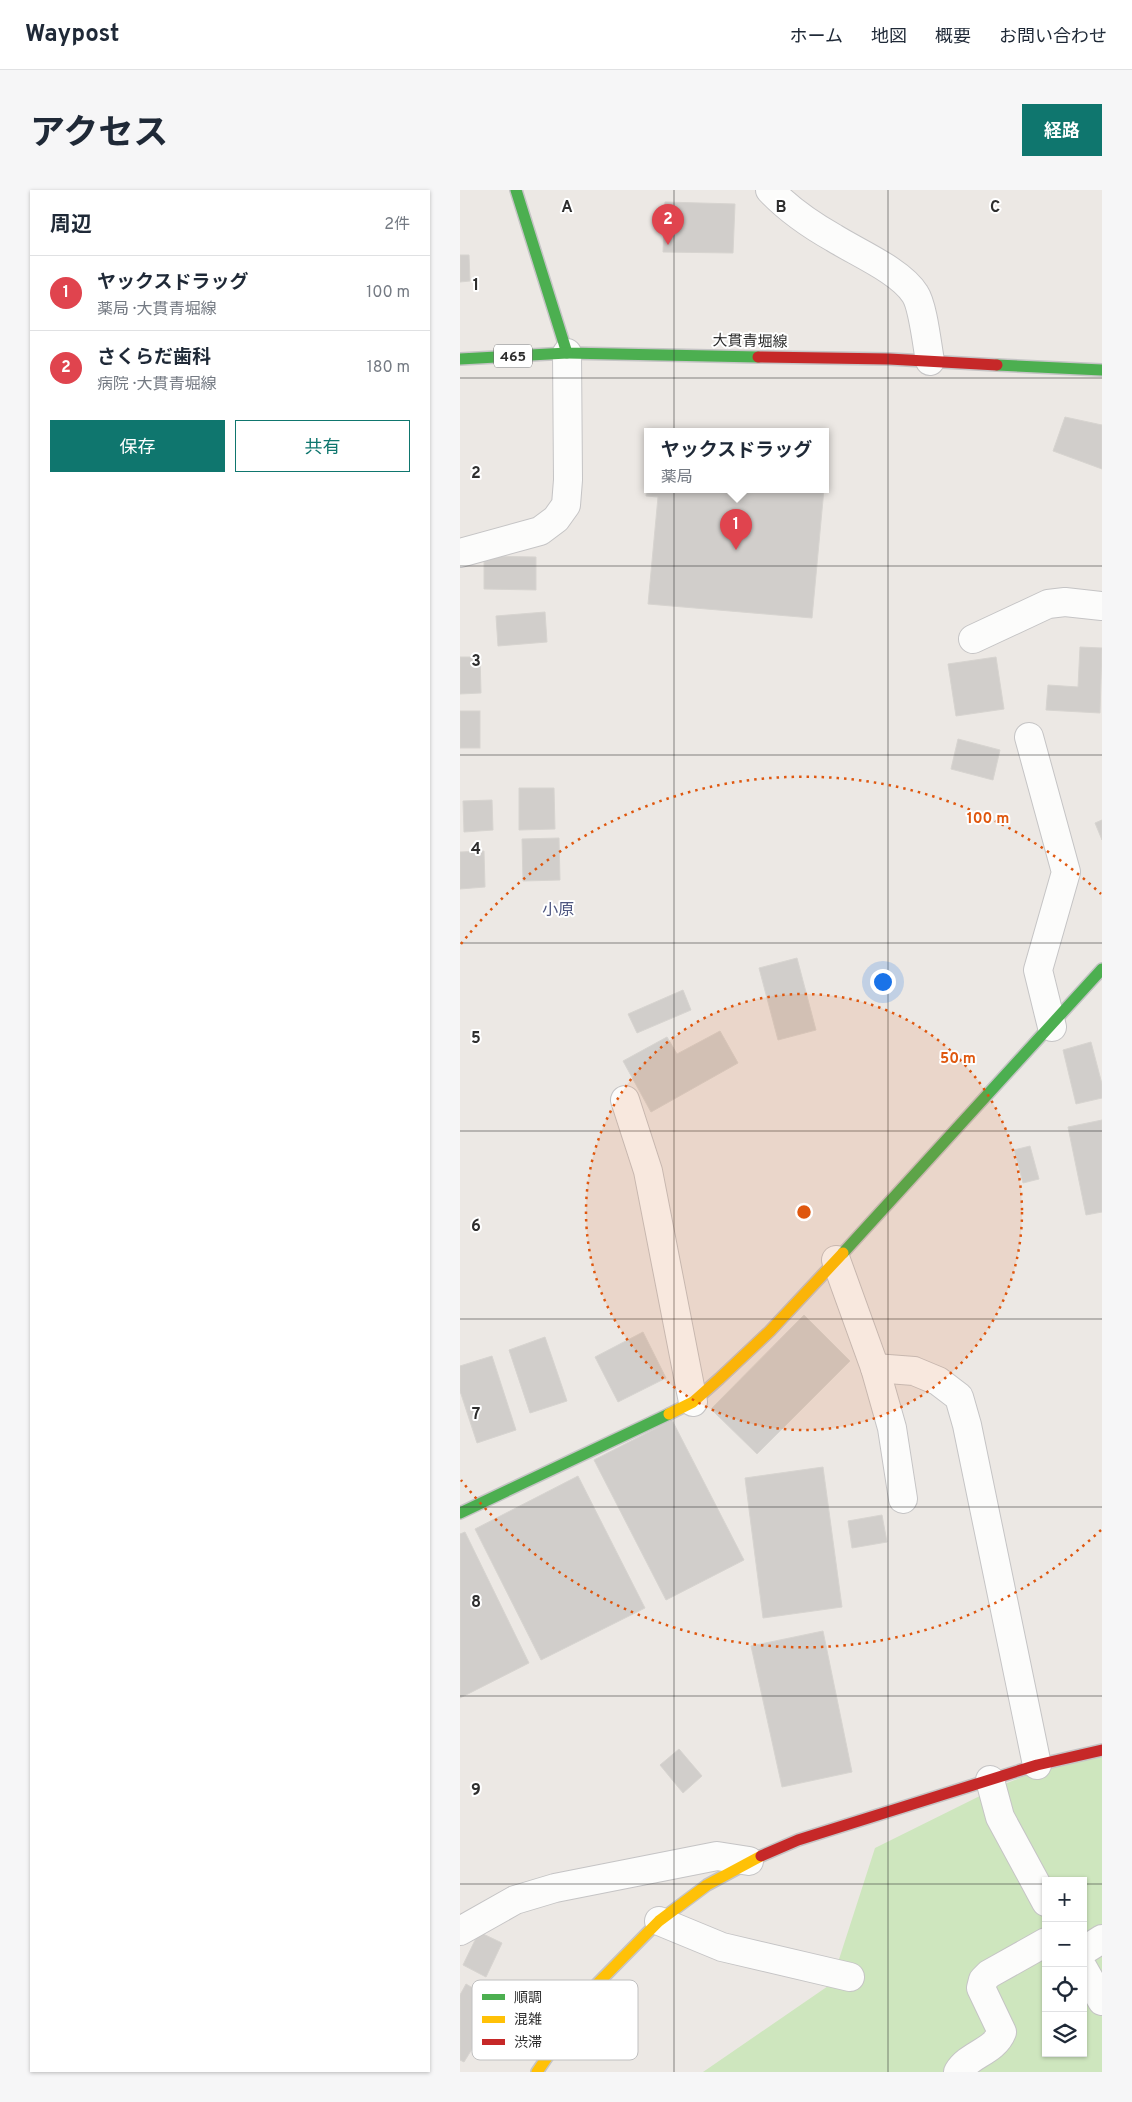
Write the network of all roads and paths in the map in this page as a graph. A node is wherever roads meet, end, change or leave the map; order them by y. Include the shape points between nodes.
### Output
1 (516, 190) edge
2 (770, 190) edge
3 (567, 353) junction
4 (460, 359) edge
5 (930, 361) junction
6 (1102, 370) edge
7 (460, 553) edge
8 (1102, 606) edge
9 (973, 639) dead end
10 (1029, 737) dead end
11 (1102, 969) edge
12 (1052, 1027) junction
13 (625, 1100) dead end
14 (836, 1260) junction
15 (875, 1368) junction
16 (694, 1402) junction
17 (903, 1499) dead end
18 (460, 1514) edge
19 (1102, 1750) edge
20 (1036, 1765) junction
21 (990, 1780) junction
22 (749, 1862) junction
23 (1042, 1895) edge
24 (659, 1921) junction
25 (460, 1931) edge
26 (1102, 1939) edge
27 (1042, 1944) edge
28 (1087, 1948) edge
29 (1087, 1975) edge
30 (850, 1977) dead end
31 (601, 1980) edge
32 (1102, 2001) edge
33 (545, 2060) edge
34 (537, 2072) edge
35 (958, 2072) edge

1 - 3 main road
2 - 5 street via 834,238 901,279 916,294
3 - 4 main road, 465
3 - 5 main road, 大貫青堀線
3 - 7 street via 566,505 556,519 540,531
5 - 6 main road, 大貫青堀線
8 - 9 street via 1065,602 1048,604
10 - 12 street via 1066,872 1038,970
11 - 12 main road
12 - 14 main road
13 - 16 street via 648,1171
14 - 15 street
14 - 16 main road via 724,1376
15 - 17 street via 892,1428
15 - 20 street via 914,1371 938,1381 959,1397 968,1425
16 - 18 main road
19 - 20 main road
20 - 21 main road
21 - 22 main road via 798,1840
21 - 23 street via 1000,1817
22 - 24 main road via 707,1885
22 - 25 street via 717,1856 555,1888 515,1900
24 - 30 street via 722,1947
24 - 31 main road
26 - 28 street
27 - 35 street via 983,1980 981,1988 1002,2032 992,2046 964,2063
29 - 32 street
33 - 34 main road

